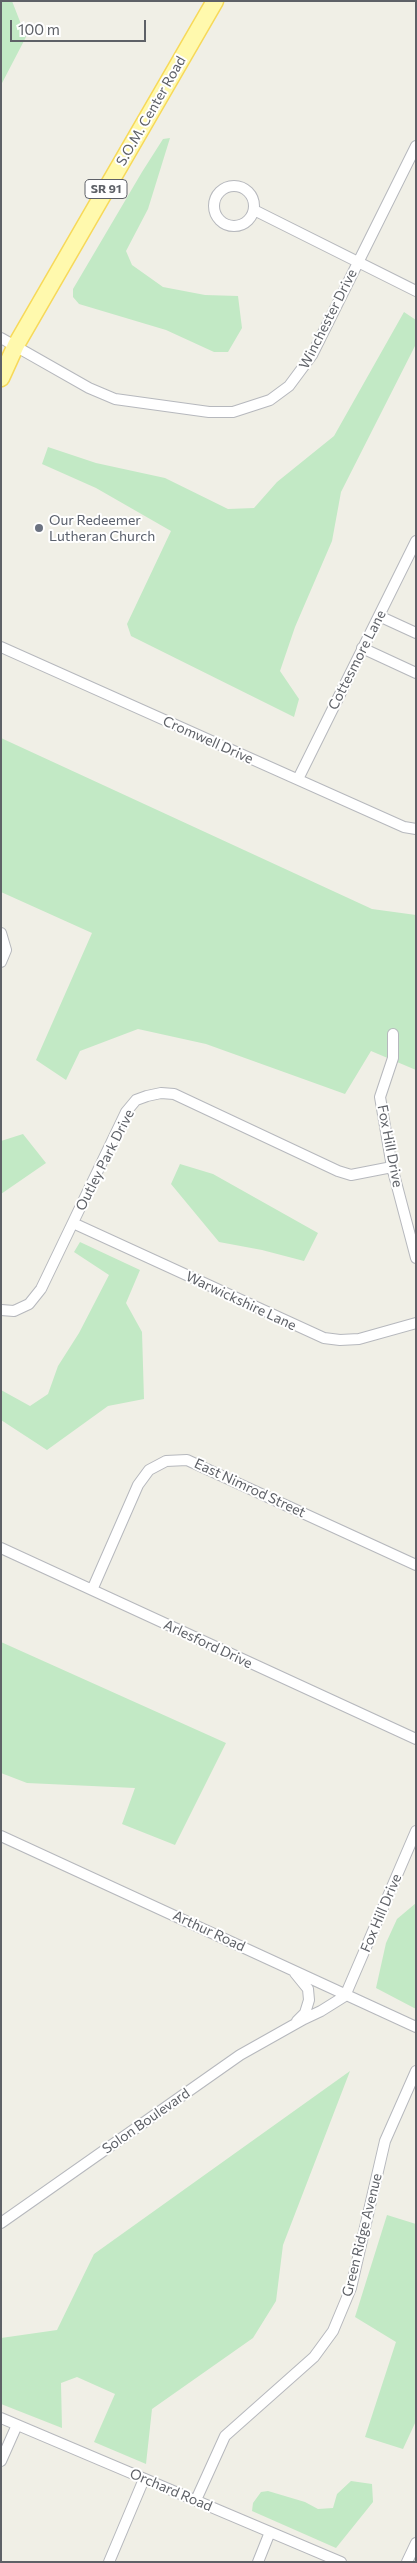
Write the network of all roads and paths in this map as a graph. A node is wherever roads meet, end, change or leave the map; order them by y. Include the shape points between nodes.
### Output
1 (215, 1) edge
2 (416, 146) edge
3 (254, 210) junction
4 (358, 262) junction
5 (416, 291) edge
6 (9, 341) edge
7 (1, 378) edge
8 (416, 541) edge
9 (379, 616) junction
10 (416, 633) edge
11 (1, 647) edge
12 (362, 648) junction
13 (416, 673) edge
14 (298, 779) junction
15 (416, 829) edge
16 (1, 933) edge
17 (1, 962) edge
18 (393, 1034) dead end
19 (392, 1167) junction
20 (73, 1224) junction
21 (416, 1258) edge
22 (1, 1310) edge
23 (416, 1324) edge
24 (1, 1548) edge
25 (416, 1565) edge
26 (92, 1590) junction
27 (416, 1739) edge
28 (416, 1831) edge
29 (1, 1836) edge
30 (289, 1967) junction
31 (345, 1996) junction
32 (294, 2024) junction
33 (416, 2027) edge
34 (416, 2071) edge
35 (1, 2223) edge
36 (1, 2418) edge
37 (17, 2425) junction
38 (1, 2461) edge
39 (144, 2479) junction
40 (196, 2500) junction
41 (270, 2532) junction
42 (416, 2544) edge
43 (109, 2562) edge
44 (258, 2562) edge
45 (340, 2562) edge
46 (408, 2562) edge

1 - 6 main road, S.O.M. Center Road / SR 91
2 - 4 street, Winchester Drive
3 - 3 street via 242,224 229,225 216,213 215,199 223,188 243,187 253,197
3 - 4 street
4 - 5 street
4 - 6 street, Winchester Drive via 301,373 270,400 233,412 209,412 115,399 89,388
6 - 7 main road, S.O.M. Center Road / SR 91
8 - 9 street, Cottesmore Lane
9 - 10 street
9 - 12 street, Cottesmore Lane
11 - 14 street, Cromwell Drive
12 - 13 street
12 - 14 street, Cottesmore Lane
14 - 15 street, Cromwell Drive via 404,827
16 - 17 street via 6,950
18 - 19 street, Fox Hill Drive via 393,1058 380,1097
19 - 20 street, Outley Park Drive via 351,1175 338,1171 174,1094 161,1092 136,1100 126,1112
19 - 21 street, Fox Hill Drive
20 - 22 street, Outley Park Drive via 41,1289 29,1304 14,1311
20 - 23 street, Warwickshire Lane via 324,1338 358,1339
24 - 26 street, Arlesford Drive
25 - 26 street, East Nimrod Street via 187,1460 166,1461 149,1470 138,1485
26 - 27 street, Arlesford Drive
28 - 31 street, Fox Hill Drive
29 - 30 street, Arthur Road
30 - 31 street, Arthur Road
30 - 32 street, Solon Boulevard via 308,1989 305,2013
31 - 32 street, Solon Boulevard
31 - 33 street, Arthur Road
32 - 35 street, Solon Boulevard via 240,2055
34 - 40 street, Green Ridge Avenue via 384,2141 351,2288 333,2331 314,2357 225,2436
36 - 37 street, Orchard Road
37 - 38 street
37 - 39 street, Orchard Road
39 - 40 street, Orchard Road
39 - 43 street
40 - 41 street, Orchard Road
41 - 44 street
41 - 45 street, Orchard Road
42 - 46 street

